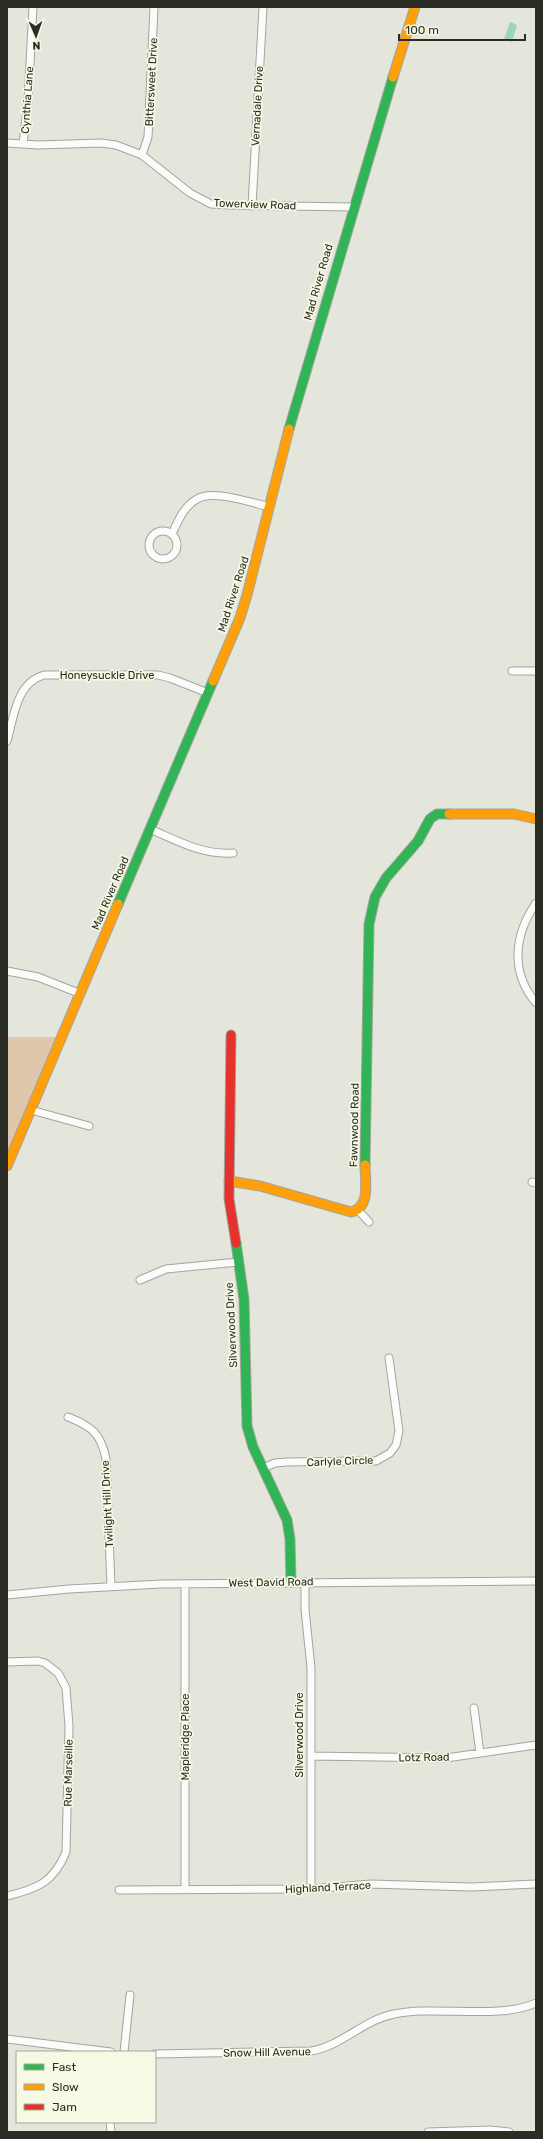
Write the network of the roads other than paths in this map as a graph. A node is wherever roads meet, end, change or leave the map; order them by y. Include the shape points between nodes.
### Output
1 (33, 7) edge
2 (154, 7) edge
3 (263, 7) edge
4 (415, 7) edge
5 (7, 143) edge
6 (23, 144) junction
7 (142, 155) junction
8 (252, 206) junction
9 (353, 207) junction
10 (270, 507) junction
11 (172, 534) dead end
12 (512, 671) dead end
13 (536, 671) edge
14 (208, 693) junction
15 (7, 741) edge
16 (536, 819) edge
17 (150, 829) junction
18 (233, 853) dead end
19 (536, 903) edge
20 (7, 971) edge
21 (80, 994) junction
22 (536, 1003) edge
23 (231, 1035) dead end
24 (31, 1110) junction
25 (89, 1126) dead end
26 (7, 1166) edge
27 (229, 1181) junction
28 (358, 1210) junction
29 (369, 1222) dead end
30 (238, 1262) junction
31 (140, 1280) dead end
32 (389, 1358) dead end
33 (68, 1417) dead end
34 (263, 1468) junction
35 (536, 1581) edge
36 (291, 1582) junction
37 (305, 1582) junction
38 (185, 1584) junction
39 (111, 1586) junction
40 (7, 1595) edge
41 (7, 1662) edge
42 (474, 1708) dead end
43 (536, 1745) edge
44 (480, 1753) junction
45 (312, 1756) junction
46 (536, 1884) edge
47 (311, 1889) junction
48 (119, 1890) dead end
49 (185, 1890) junction
50 (7, 1896) edge
51 (130, 1994) dead end
52 (536, 2002) edge
53 (7, 2039) edge
54 (103, 2051) edge
55 (124, 2051) edge
56 (156, 2054) edge
57 (428, 2132) edge
58 (509, 2132) edge

1 - 6 street, Cynthia Lane
2 - 7 street, Bittersweet Drive via 148,137
3 - 8 street, Vernadale Drive
4 - 9 street, Mad River Road
5 - 6 street, Towerview Road
6 - 7 street, Towerview Road via 38,146 101,143 123,147
7 - 8 street, Towerview Road via 190,193 211,204
8 - 9 street, Towerview Road
9 - 10 street, Mad River Road via 304,374
10 - 11 street via 226,497 203,496 182,513
10 - 14 street, Mad River Road via 246,600
12 - 13 street
14 - 15 street, Honeysuckle Drive via 158,675 44,675 28,684 18,702
14 - 17 street, Mad River Road
16 - 28 street, Fawnwood Road via 514,814 433,816 418,841 387,874 380,886 372,906 369,924 365,1197
17 - 18 street via 203,851
17 - 21 street, Mad River Road
19 - 22 street via 523,925 518,952 524,987
20 - 21 street via 38,977
21 - 24 street, Mad River Road
23 - 27 street, Silverwood Drive
24 - 25 street
24 - 26 street, Mad River Road
27 - 28 street via 260,1186 347,1212
27 - 30 street, Silverwood Drive via 231,1219
28 - 29 street
30 - 31 street via 166,1269
30 - 34 street, Silverwood Drive via 245,1315 247,1426
32 - 34 street, Carlyle Circle via 399,1432 396,1445 390,1453 376,1460 286,1462
33 - 39 street, Twilight Hill Drive via 90,1427 104,1447
34 - 36 street, Silverwood Drive via 288,1525
35 - 37 street, West David Road
36 - 37 street, West David Road
36 - 38 street, West David Road
37 - 45 street, Silverwood Drive via 311,1668
38 - 39 street, West David Road
38 - 49 street, Mapleridge Place
39 - 40 street, West David Road
41 - 50 street, Rue Marseille via 38,1660 45,1662 58,1673 66,1688 69,1726 66,1852 47,1881 38,1887
42 - 44 street
43 - 44 street, Lotz Road
44 - 45 street, Lotz Road via 425,1759
45 - 47 street, Silverwood Drive
46 - 47 street, Highland Terrace via 470,1887 356,1884
47 - 49 street, Highland Terrace
48 - 49 street, Highland Terrace
51 - 55 street
52 - 56 street, Snow Hill Avenue via 522,2008 503,2010 395,2013 373,2021 329,2047 311,2051
53 - 54 street
57 - 58 street

